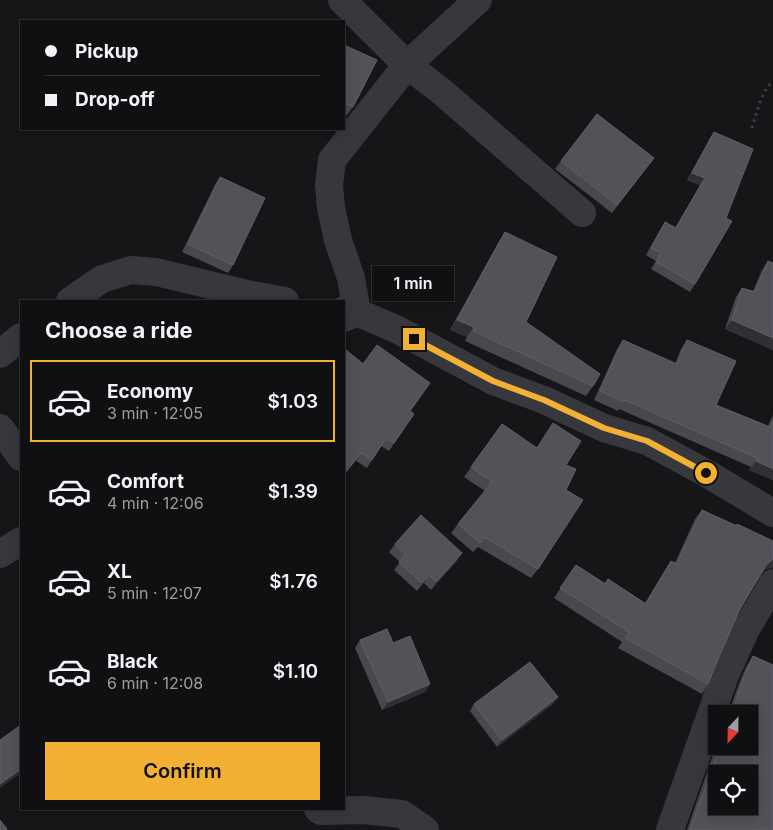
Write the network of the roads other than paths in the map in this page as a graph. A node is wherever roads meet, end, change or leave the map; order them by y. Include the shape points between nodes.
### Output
1 (342, 0) edge
2 (478, 0) edge
3 (408, 65) junction
4 (582, 213) dead end
5 (71, 300) edge
6 (280, 300) edge
7 (348, 313) edge
8 (20, 339) edge
9 (0, 354) edge
10 (0, 428) edge
11 (20, 456) edge
12 (773, 513) edge
13 (20, 542) edge
14 (0, 554) edge
15 (773, 583) edge
16 (320, 810) edge
17 (425, 830) edge
18 (670, 830) edge

1 - 3 street
2 - 3 street
3 - 4 street
3 - 7 street via 332,160 331,208 351,278
5 - 6 street via 102,279 131,270 156,272
7 - 12 street via 398,330 493,381 604,428 647,441
8 - 9 street
10 - 11 street
13 - 14 street
15 - 18 street via 725,675
16 - 17 street via 402,814

